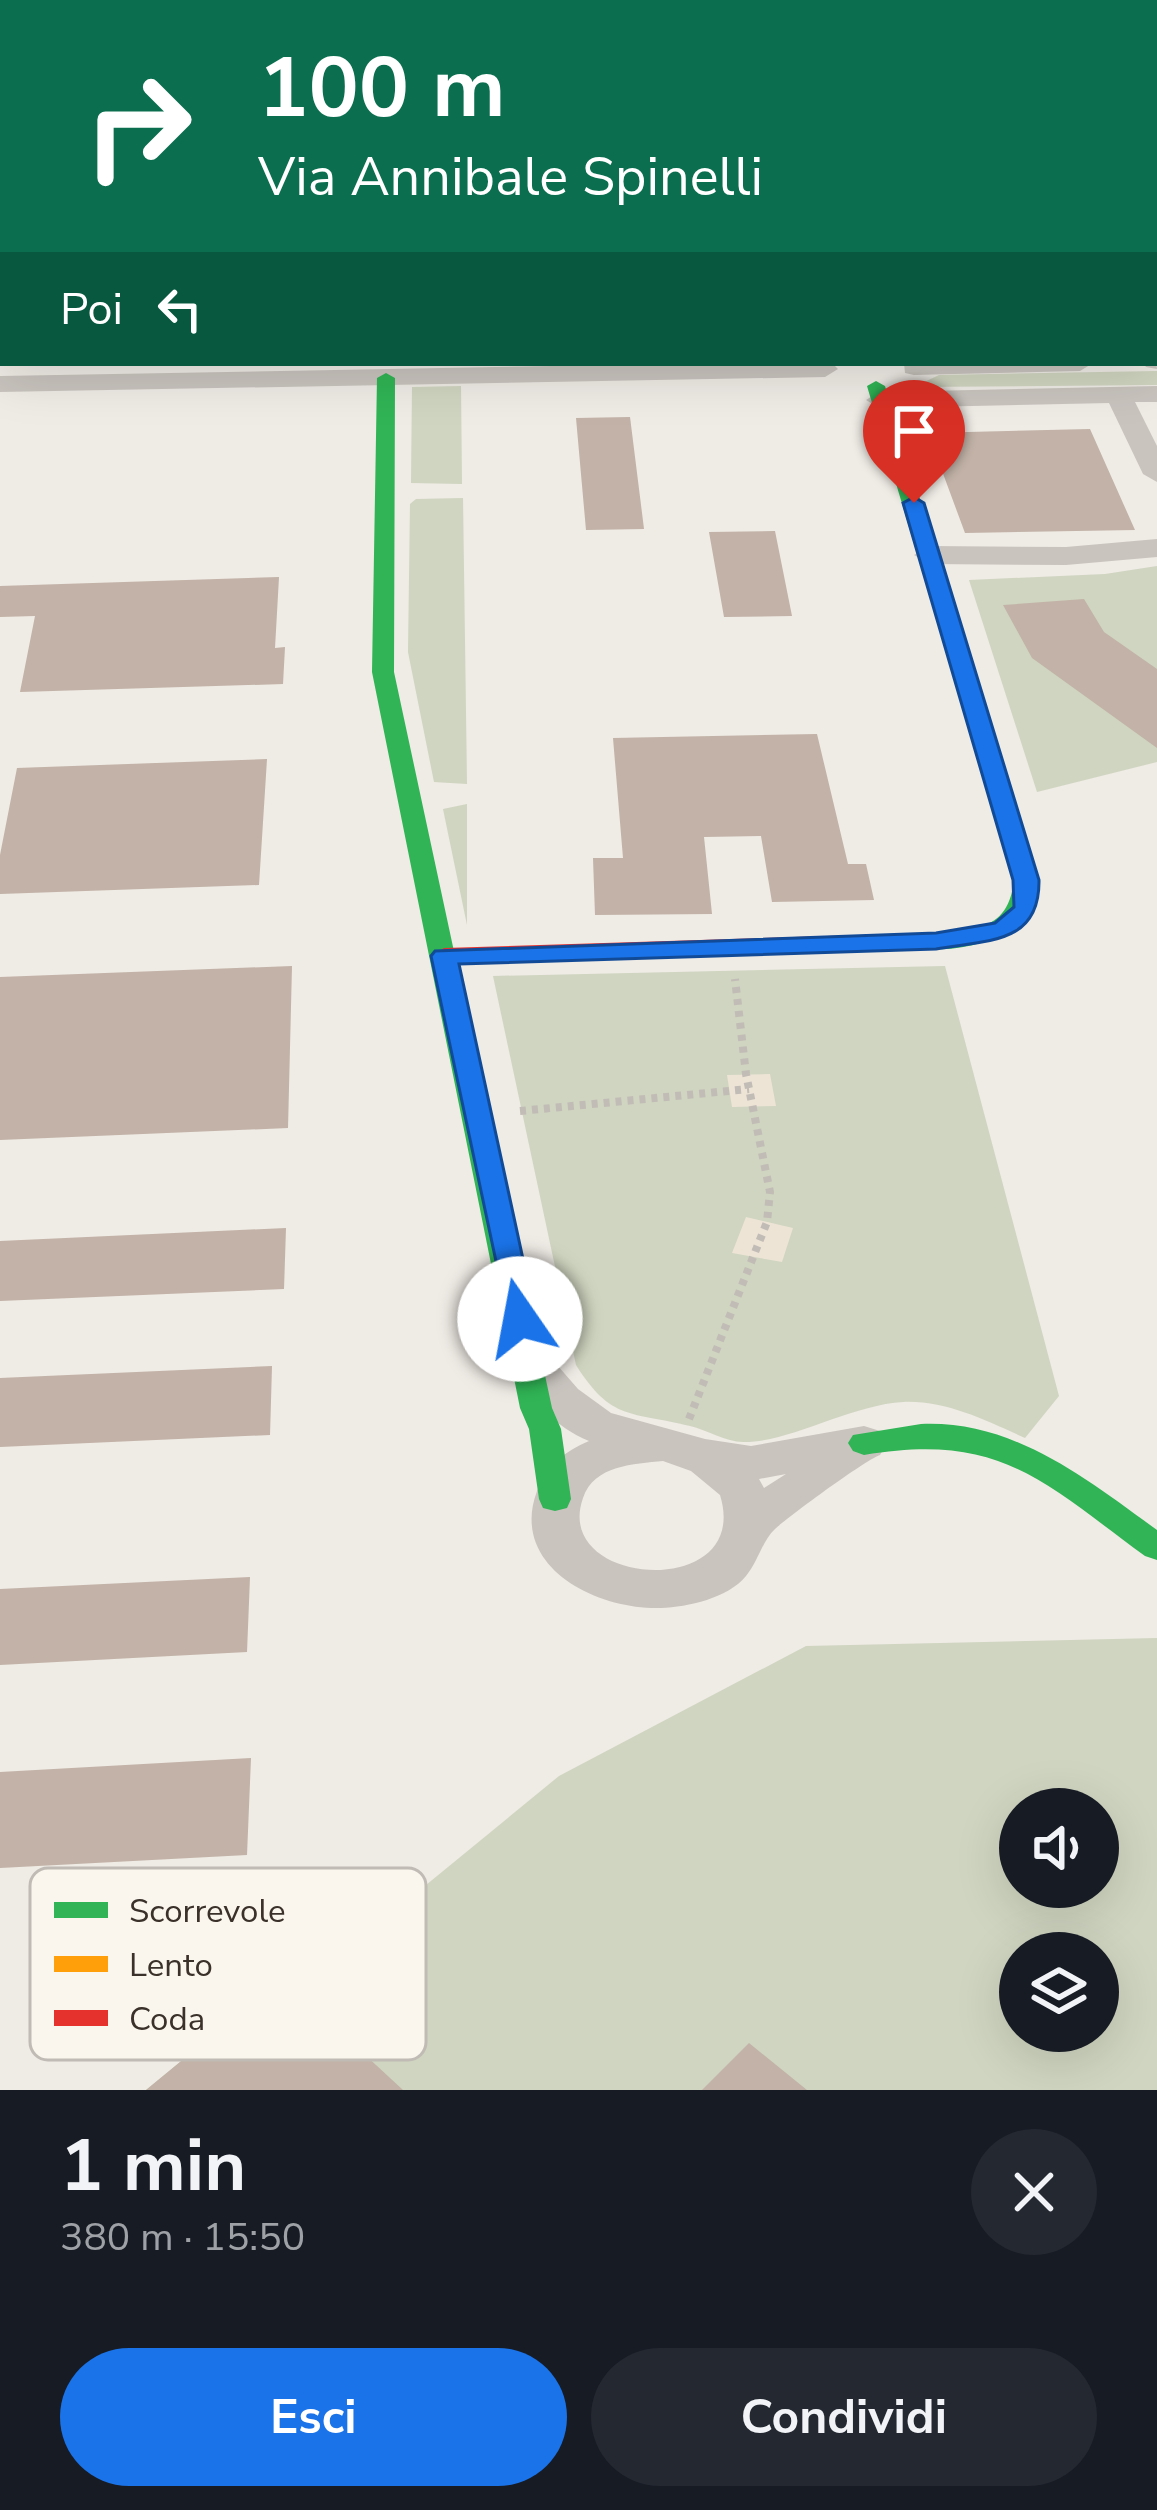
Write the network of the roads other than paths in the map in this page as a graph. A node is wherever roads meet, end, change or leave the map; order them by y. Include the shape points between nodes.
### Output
1 (825, 366) edge
2 (911, 366) edge
3 (386, 378) junction
4 (0, 384) edge
5 (878, 393) junction
6 (1157, 394) edge
7 (1118, 395) junction
8 (1157, 474) edge
9 (1157, 548) edge
10 (928, 555) junction
11 (444, 956) junction
12 (529, 1361) junction
13 (683, 1441) junction
14 (864, 1443) junction
15 (555, 1499) junction
16 (749, 1523) junction
17 (1157, 1546) edge

1 - 3 street
1 - 5 street via 837,379
2 - 5 street
3 - 4 street
3 - 11 street via 382,672
5 - 7 street
5 - 10 street
6 - 7 street
7 - 8 street
9 - 10 street
10 - 11 street via 1026,880 1022,916 975,938 936,941
11 - 12 street
12 - 13 street via 575,1414 634,1440
12 - 15 street
13 - 14 street via 751,1463
13 - 15 street via 595,1458
13 - 16 street via 738,1484
14 - 16 street
14 - 17 street via 966,1437 1033,1466
15 - 16 street via 558,1540 572,1560 620,1586 649,1590 706,1579 743,1545

